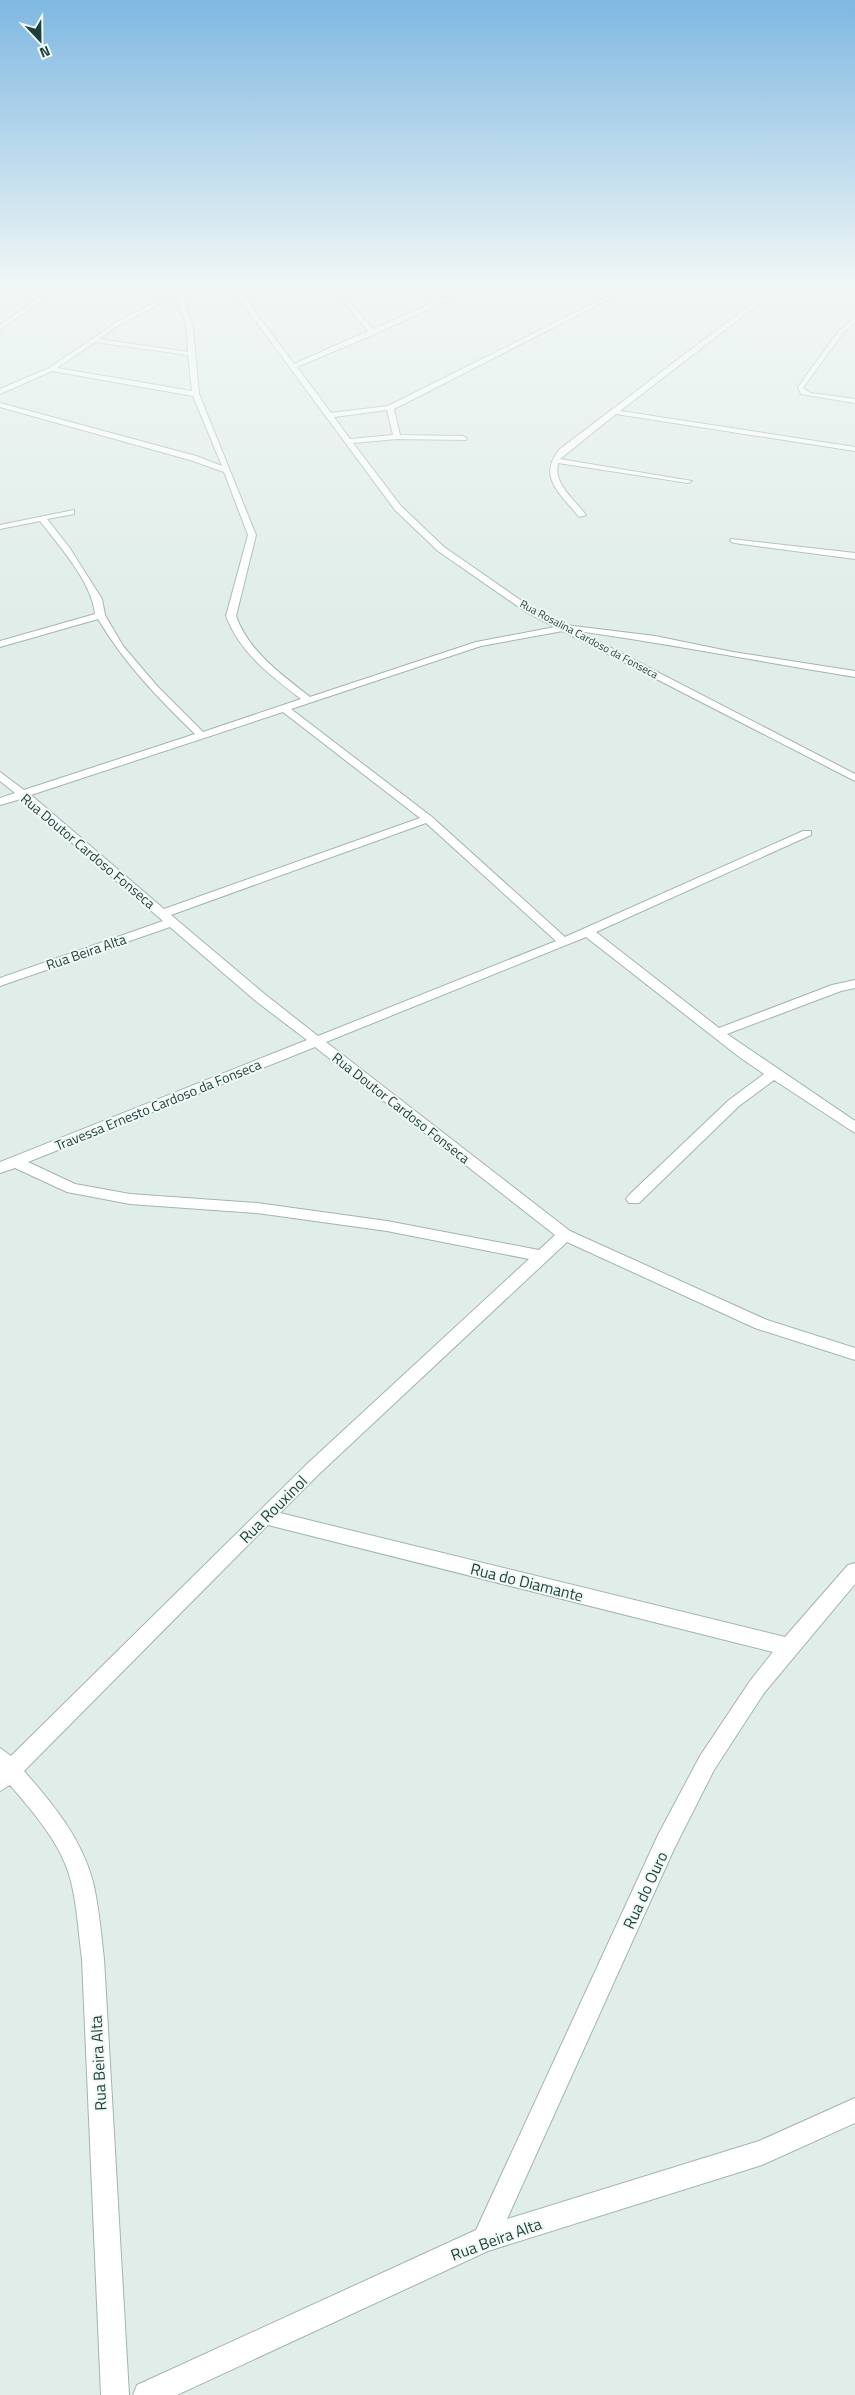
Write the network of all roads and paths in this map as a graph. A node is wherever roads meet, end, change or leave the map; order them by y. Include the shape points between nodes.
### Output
1 (197, 397) edge
2 (315, 397) edge
3 (412, 397) edge
4 (636, 397) edge
5 (823, 397) edge
6 (855, 401) edge
7 (0, 404) edge
8 (390, 408) junction
9 (616, 412) junction
10 (328, 416) junction
11 (397, 437) junction
12 (463, 438) dead end
13 (347, 440) junction
14 (855, 449) edge
15 (556, 460) junction
16 (228, 471) junction
17 (688, 481) dead end
18 (71, 512) dead end
19 (582, 515) dead end
20 (42, 518) junction
21 (0, 527) edge
22 (734, 541) dead end
23 (855, 556) edge
24 (100, 615) junction
25 (568, 627) junction
26 (0, 644) edge
27 (855, 674) edge
28 (309, 701) junction
29 (285, 709) junction
30 (202, 736) junction
31 (0, 775) edge
32 (855, 778) edge
33 (22, 794) junction
34 (0, 802) edge
35 (428, 819) junction
36 (807, 833) dead end
37 (167, 918) junction
38 (587, 931) junction
39 (564, 942) junction
40 (0, 982) edge
41 (855, 984) edge
42 (717, 1033) junction
43 (317, 1042) junction
44 (773, 1074) junction
45 (855, 1128) edge
46 (16, 1162) junction
47 (0, 1168) edge
48 (634, 1199) dead end
49 (565, 1235) junction
50 (542, 1256) junction
51 (855, 1354) edge
52 (265, 1517) junction
53 (855, 1571) edge
54 (789, 1647) junction
55 (4, 1770) edge
56 (855, 2110) edge
57 (485, 2239) junction
58 (115, 2395) edge
59 (147, 2395) edge

1 - 16 street
2 - 10 street, Rua Rosalina Cardoso da Fonseca
3 - 8 street
4 - 9 street
5 - 6 street
7 - 16 street via 193,458
8 - 10 street
8 - 11 street
9 - 14 street
9 - 15 street via 563,451
10 - 13 street, Rua Rosalina Cardoso da Fonseca
11 - 12 street
11 - 13 street
13 - 25 street, Rua Rosalina Cardoso da Fonseca via 398,508 441,549 526,608
15 - 17 street
15 - 19 street via 552,473
16 - 28 street via 252,535 231,616 234,629 263,662
18 - 20 street
20 - 21 street
20 - 24 street via 98,600
22 - 23 street
24 - 26 street
24 - 30 street via 118,646
25 - 27 street
25 - 28 street via 479,644
25 - 32 street, Rua Rosalina Cardoso da Fonseca
28 - 29 street
29 - 30 street
29 - 35 street
30 - 33 street
31 - 33 street, Rua Doutor Cardoso Fonseca
33 - 34 street
33 - 37 street, Rua Doutor Cardoso Fonseca
35 - 37 street, Rua Beira Alta
35 - 39 street
36 - 38 street, Travessa Ernesto Cardoso da Fonseca
37 - 40 street, Rua Beira Alta
37 - 43 street, Rua Doutor Cardoso Fonseca
38 - 39 street, Travessa Ernesto Cardoso da Fonseca
38 - 42 street
39 - 43 street, Travessa Ernesto Cardoso da Fonseca
41 - 42 street
42 - 44 street
43 - 46 street, Travessa Ernesto Cardoso da Fonseca
43 - 49 street, Rua Doutor Cardoso Fonseca
44 - 45 street
44 - 48 street via 734,1103
46 - 47 street, Travessa Ernesto Cardoso da Fonseca
46 - 50 street via 72,1188 130,1199 257,1208 387,1226
49 - 50 street, Rua Rouxinol
49 - 51 street, Rua Doutor Cardoso Fonseca via 761,1324
50 - 52 street, Rua Rouxinol
52 - 54 street, Rua do Diamante
52 - 55 street, Rua Rouxinol
53 - 54 street, Rua do Ouro
54 - 57 street, Rua do Ouro via 757,1687 706,1762 666,1842
55 - 58 street, Rua Beira Alta via 38,1800 60,1834 78,1871 87,1911 93,1959
56 - 57 street, Rua Beira Alta via 762,2153
57 - 59 street, Rua Beira Alta

